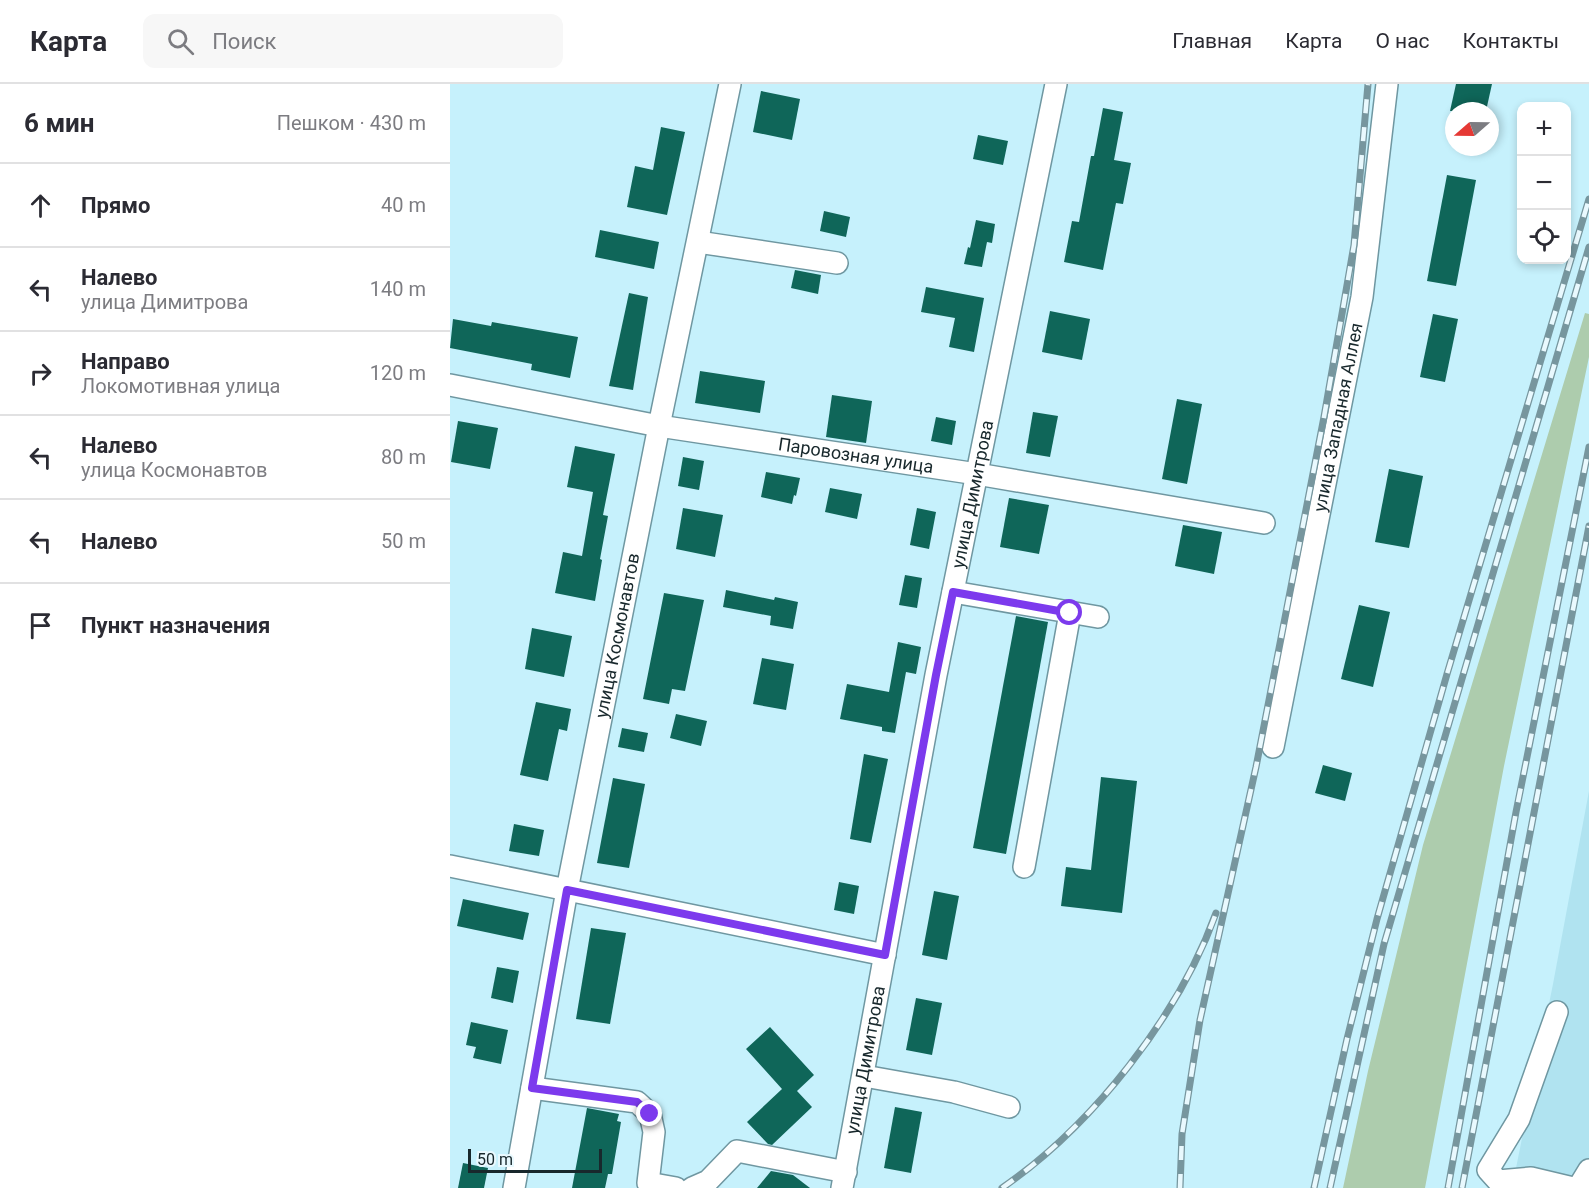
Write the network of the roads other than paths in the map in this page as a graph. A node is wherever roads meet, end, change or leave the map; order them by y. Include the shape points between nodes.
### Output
1 (730, 84) edge
2 (1056, 84) edge
3 (1387, 84) edge
4 (698, 242) junction
5 (837, 264) dead end
6 (450, 385) edge
7 (659, 426) junction
8 (977, 474) junction
9 (1264, 523) dead end
10 (953, 592) junction
11 (1070, 613) junction
12 (1098, 617) dead end
13 (1273, 747) dead end
14 (450, 866) edge
15 (1024, 867) dead end
16 (567, 890) junction
17 (885, 955) junction
18 (1557, 1012) dead end
19 (864, 1076) junction
20 (532, 1088) junction
21 (1009, 1107) dead end
22 (1589, 1170) edge
23 (844, 1180) edge
24 (514, 1188) edge
25 (676, 1188) edge
26 (692, 1188) edge
27 (1573, 1188) edge
28 (1578, 1188) edge

1 - 4 street, улица Космонавтов
2 - 8 street, улица Димитрова
3 - 13 street, улица Западная Аллея via 1362,297
4 - 5 street
4 - 7 street, улица Космонавтов
6 - 7 street, Паровозная улица
7 - 8 street, Паровозная улица
7 - 16 street, улица Космонавтов
8 - 9 street, Паровозная улица
8 - 10 street, улица Димитрова
10 - 11 street
10 - 17 street, улица Димитрова
11 - 12 street
11 - 15 street
14 - 16 street
16 - 17 street
16 - 20 street, улица Космонавтов
17 - 19 street, улица Димитрова
18 - 27 street via 1519,1119 1488,1170 1498,1181 1531,1178
19 - 21 street via 954,1092
19 - 23 street, улица Димитрова
20 - 24 street, улица Космонавтов
20 - 25 street via 637,1102 650,1114 654,1132 648,1183
22 - 28 street
23 - 26 street via 737,1151 708,1181

